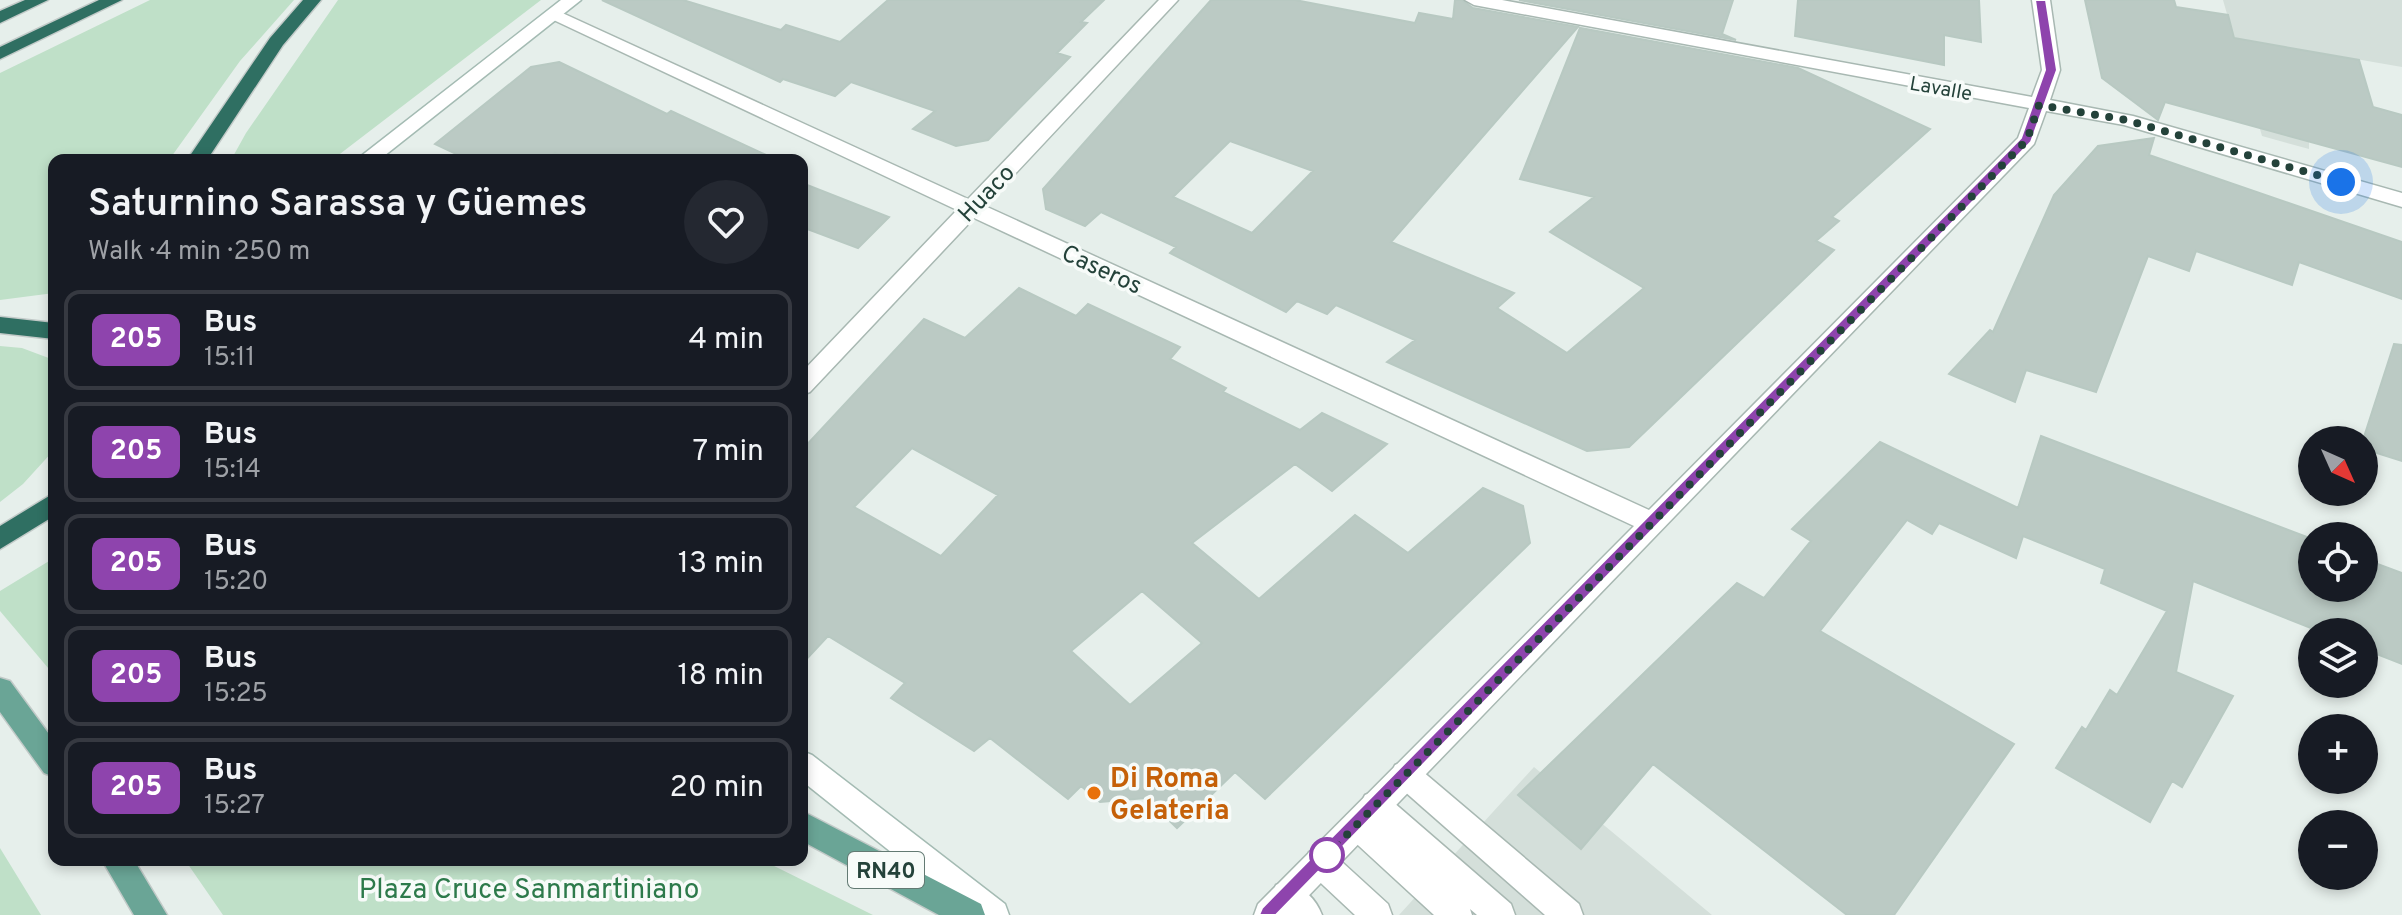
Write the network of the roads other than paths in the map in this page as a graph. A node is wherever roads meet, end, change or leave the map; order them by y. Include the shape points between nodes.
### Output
1 (39, 0) edge
2 (113, 0) edge
3 (312, 0) edge
4 (572, 0) edge
5 (1169, 0) edge
6 (1474, 0) edge
7 (2041, 0) edge
8 (552, 15) junction
9 (0, 18) edge
10 (0, 54) edge
11 (2039, 105) junction
12 (201, 154) edge
13 (374, 154) edge
14 (2402, 200) edge
15 (971, 209) junction
16 (0, 325) edge
17 (48, 330) edge
18 (808, 380) edge
19 (48, 507) edge
20 (1652, 523) junction
21 (0, 539) edge
22 (0, 690) edge
23 (48, 756) edge
24 (808, 769) edge
25 (1405, 774) junction
26 (1359, 822) junction
27 (808, 828) edge
28 (121, 866) edge
29 (1315, 868) junction
30 (1288, 909) edge
31 (152, 915) edge
32 (970, 915) edge
33 (994, 915) edge
34 (1353, 915) edge
35 (1377, 915) edge
36 (1432, 915) edge
37 (1457, 915) edge
38 (1500, 915) edge
39 (1568, 915) edge

1 - 9 highway
2 - 10 highway
3 - 12 highway via 276,42
4 - 8 street
5 - 15 street, Huaco
6 - 11 street, Lavalle
7 - 11 street via 2051,70
8 - 13 street
8 - 15 street, Caseros
11 - 14 street, Lavalle via 2126,120
11 - 20 street via 2027,140
15 - 18 street, Huaco
15 - 20 street, Caseros
16 - 17 highway
19 - 21 highway
20 - 25 street
22 - 23 main road
24 - 33 street
25 - 26 street
25 - 39 street
26 - 29 street
26 - 36 street
26 - 37 street
26 - 38 street
27 - 32 main road, RN40
28 - 31 main road
29 - 30 street
29 - 34 street
29 - 35 street

